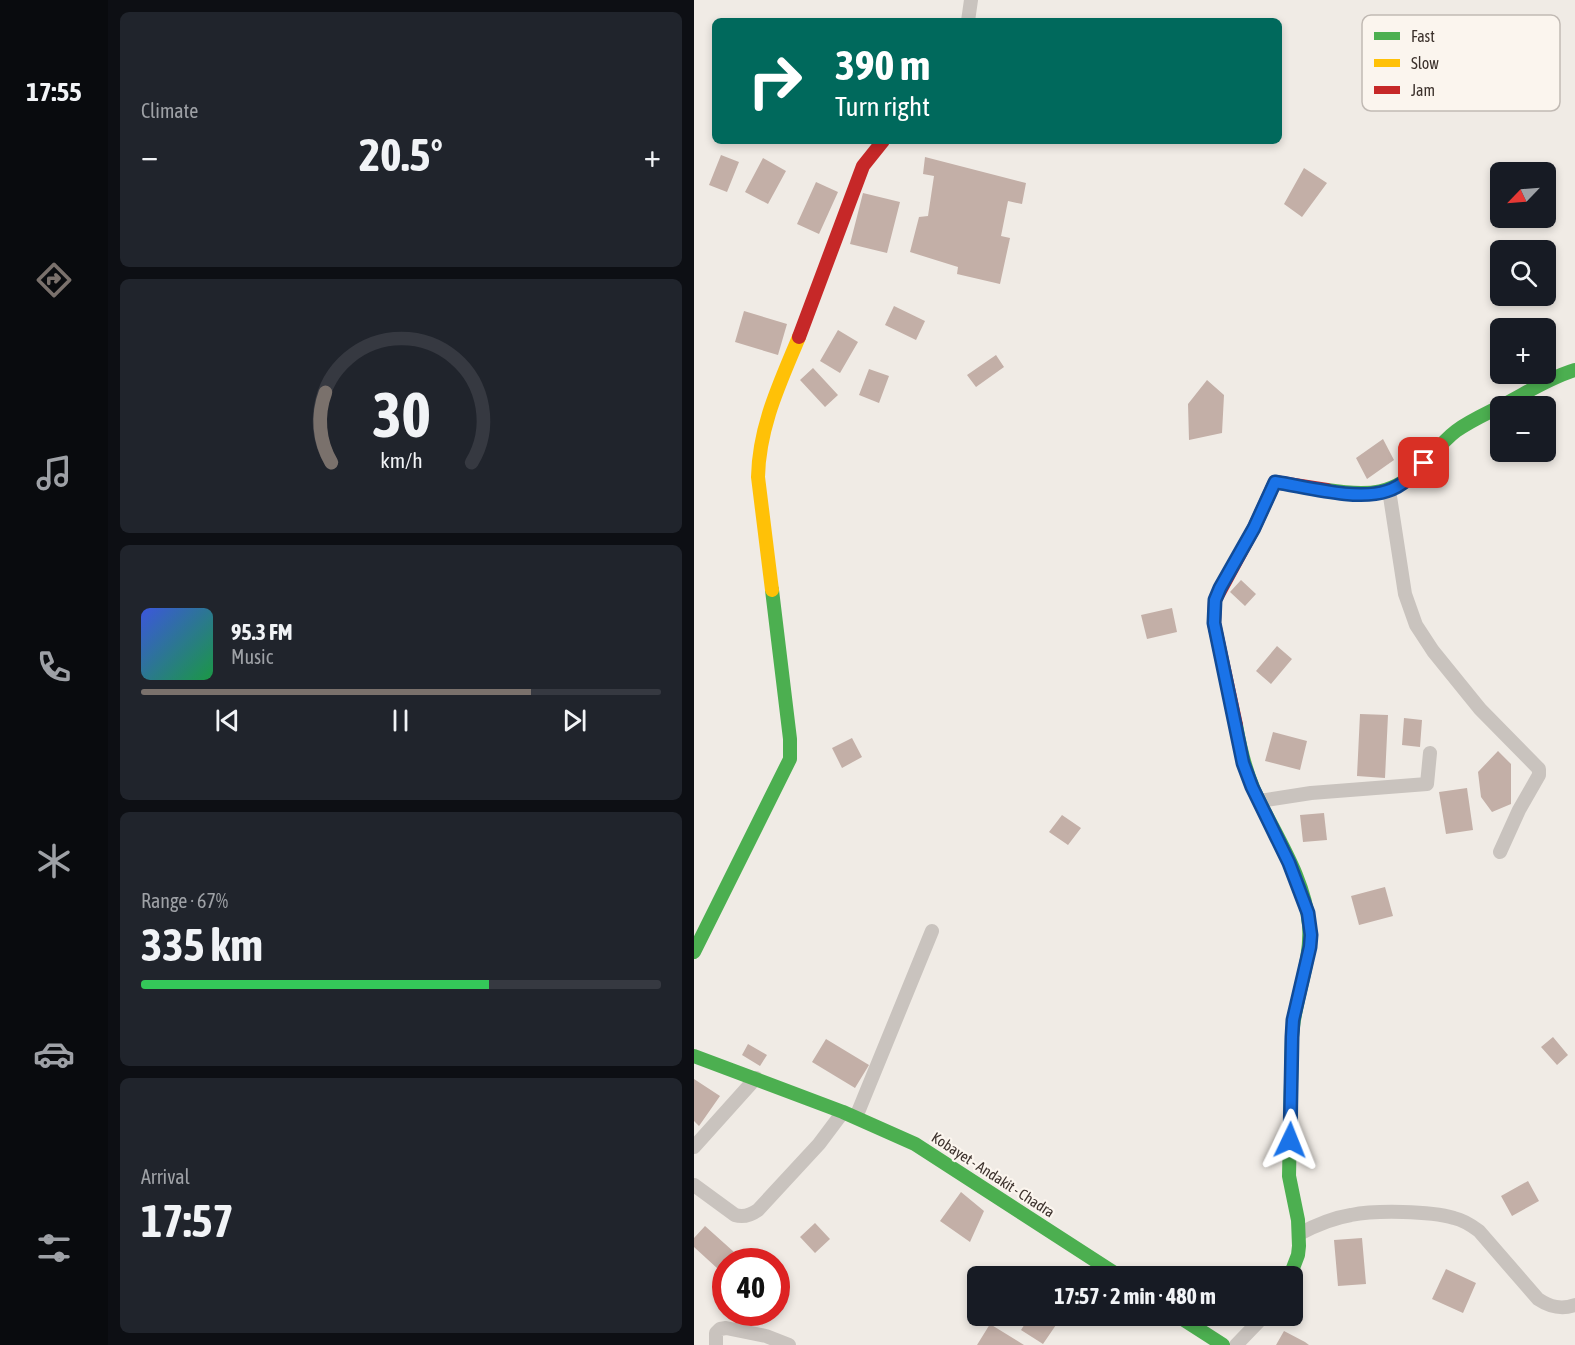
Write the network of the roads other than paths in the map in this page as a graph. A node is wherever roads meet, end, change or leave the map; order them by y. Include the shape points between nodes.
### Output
1 (972, 0) edge
2 (969, 18) edge
3 (881, 144) edge
4 (1574, 370) edge
5 (1389, 490) junction
6 (1430, 753) dead end
7 (1260, 801) junction
8 (1500, 852) dead end
9 (932, 931) dead end
10 (694, 951) edge
11 (694, 1056) edge
12 (756, 1078) junction
13 (849, 1115) junction
14 (694, 1147) edge
15 (694, 1185) edge
16 (1299, 1234) junction
17 (1104, 1266) edge
18 (1294, 1266) edge
19 (1574, 1305) edge
20 (1194, 1326) edge
21 (1254, 1326) edge
22 (716, 1345) edge
23 (789, 1345) edge
24 (1223, 1345) edge
25 (1236, 1345) edge

1 - 2 street
3 - 10 street via 863,166 760,442 758,477 790,759
4 - 5 street via 1462,427 1413,475
5 - 7 street via 1363,494 1275,482 1215,600 1214,623 1243,763
5 - 8 street via 1404,586 1416,625 1480,709 1540,772
6 - 7 street via 1427,784
7 - 16 street via 1304,900 1311,935 1292,1037 1289,1176
9 - 13 street
11 - 12 street, Kobayet - Andakit - Chadra
12 - 13 street, Kobayet - Andakit - Chadra
12 - 14 street
13 - 15 street via 751,1214 735,1215
13 - 17 street, Kobayet - Andakit - Chadra via 915,1144
16 - 18 street
16 - 19 street via 1330,1220 1363,1213 1454,1217 1479,1231 1546,1305
20 - 24 street
21 - 25 street
22 - 23 street via 716,1333 726,1328

